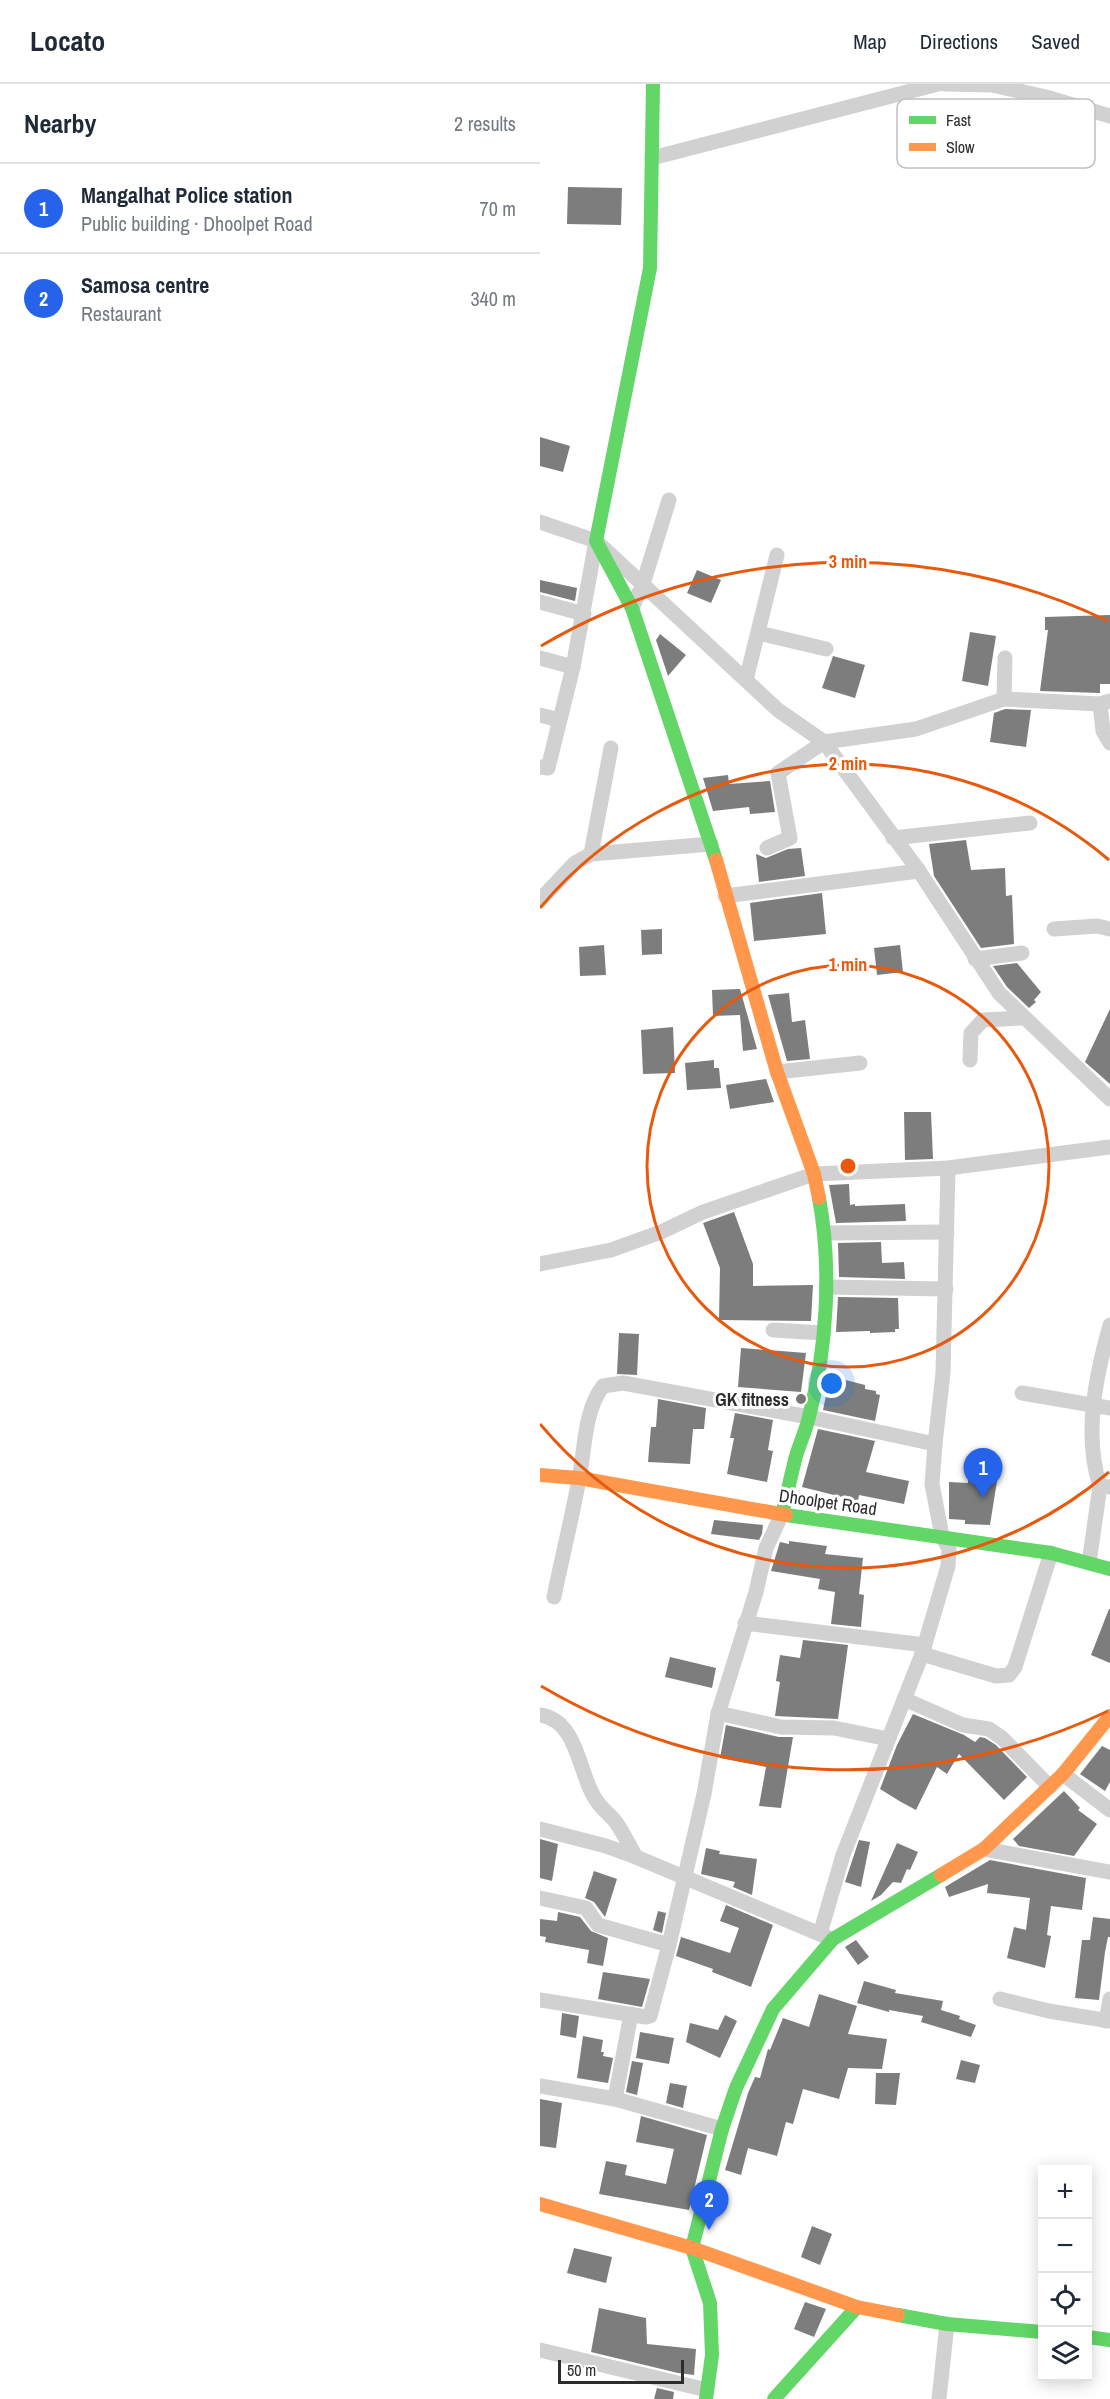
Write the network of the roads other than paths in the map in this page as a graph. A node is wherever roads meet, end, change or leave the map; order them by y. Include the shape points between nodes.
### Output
1 (653, 84) edge
2 (938, 84) edge
3 (944, 84) edge
4 (1053, 99) edge
5 (1095, 112) edge
6 (1110, 116) edge
7 (652, 158) junction
8 (669, 501) dead end
9 (540, 522) edge
10 (596, 541) junction
11 (777, 555) dead end
12 (643, 584) junction
13 (540, 602) edge
14 (632, 608) junction
15 (584, 614) junction
16 (759, 633) junction
17 (826, 649) dead end
18 (540, 658) edge
19 (1005, 658) dead end
20 (573, 667) junction
21 (746, 680) junction
22 (1004, 699) junction
23 (1105, 702) edge
24 (540, 715) edge
25 (559, 720) junction
26 (825, 742) junction
27 (1110, 743) edge
28 (611, 748) dead end
29 (540, 766) edge
30 (1030, 823) dead end
31 (893, 838) junction
32 (711, 844) junction
33 (766, 848) dead end
34 (591, 854) junction
35 (919, 871) junction
36 (725, 896) junction
37 (540, 900) edge
38 (1110, 928) edge
39 (1054, 929) dead end
40 (1022, 953) dead end
41 (975, 959) junction
42 (1023, 1018) junction
43 (970, 1060) dead end
44 (860, 1063) dead end
45 (777, 1072) junction
46 (1110, 1099) edge
47 (1110, 1147) edge
48 (948, 1168) junction
49 (814, 1174) junction
50 (947, 1232) junction
51 (825, 1233) junction
52 (540, 1264) edge
53 (826, 1287) junction
54 (946, 1288) junction
55 (1110, 1325) edge
56 (773, 1330) dead end
57 (823, 1333) junction
58 (1022, 1393) dead end
59 (1093, 1406) junction
60 (1110, 1408) edge
61 (809, 1417) junction
62 (934, 1444) junction
63 (540, 1475) edge
64 (579, 1478) junction
65 (1105, 1487) edge
66 (782, 1514) junction
67 (942, 1536) junction
68 (1051, 1553) junction
69 (1089, 1563) junction
70 (1110, 1569) edge
71 (554, 1596) dead end
72 (745, 1623) junction
73 (923, 1650) junction
74 (904, 1699) junction
75 (718, 1713) junction
76 (540, 1715) edge
77 (1110, 1716) edge
78 (888, 1739) junction
79 (1063, 1774) junction
80 (1050, 1787) junction
81 (1110, 1810) edge
82 (540, 1828) edge
83 (984, 1849) junction
84 (636, 1857) junction
85 (1110, 1872) edge
86 (686, 1878) junction
87 (540, 1898) edge
88 (826, 1936) junction
89 (669, 1945) junction
90 (1000, 1999) dead end
91 (1110, 1999) edge
92 (540, 2000) edge
93 (632, 2014) junction
94 (1108, 2021) edge
95 (540, 2086) edge
96 (615, 2099) junction
97 (722, 2128) junction
98 (540, 2204) edge
99 (692, 2248) junction
100 (857, 2307) junction
101 (947, 2324) junction
102 (1038, 2332) edge
103 (1092, 2338) edge
104 (1110, 2340) edge
105 (540, 2350) edge
106 (706, 2395) edge
107 (782, 2396) edge
108 (939, 2399) edge

1 - 7 street
2 - 7 street
3 - 4 street via 992,85
5 - 6 street
7 - 10 street via 650,268
8 - 12 street
9 - 10 street
10 - 12 street
10 - 14 street
10 - 15 street
11 - 16 street
12 - 14 street
12 - 21 street
13 - 15 street
14 - 32 street
15 - 20 street
16 - 17 street
16 - 21 street
18 - 20 street
19 - 22 street
20 - 25 street
21 - 26 street via 778,710
22 - 23 street
22 - 26 street via 916,729
23 - 27 street via 1103,731
24 - 25 street
25 - 29 street via 548,768
26 - 31 street
26 - 33 street via 778,773 790,838
28 - 34 street
30 - 31 street
31 - 35 street
32 - 34 street
32 - 36 street
34 - 37 street via 575,863
35 - 36 street
35 - 41 street
36 - 45 street
38 - 39 street
40 - 41 street
41 - 42 street
42 - 43 street via 983,1020 971,1033
42 - 46 street
44 - 45 street
45 - 49 street
47 - 48 street
48 - 49 street
48 - 50 street
49 - 51 street
49 - 52 street via 702,1212 611,1250
50 - 51 street
50 - 54 street
51 - 53 street
53 - 54 street
53 - 57 street
54 - 62 street via 943,1373
55 - 59 street
56 - 57 street
57 - 61 street
58 - 59 street
59 - 60 street
59 - 65 street via 1094,1469
61 - 62 street
61 - 64 street via 622,1383 603,1386 590,1411
61 - 66 street
62 - 67 street via 932,1484
63 - 64 street, Dhoolpet Road
64 - 66 street, Dhoolpet Road
64 - 71 street
65 - 69 street
66 - 67 street, Dhoolpet Road
66 - 72 street via 766,1548
67 - 68 street, Dhoolpet Road
67 - 73 street via 949,1548 948,1566
68 - 69 street, Dhoolpet Road
68 - 73 street via 1015,1667 1009,1675 996,1676
69 - 70 street, Dhoolpet Road
72 - 73 street
72 - 75 street
73 - 74 street
74 - 78 street
74 - 80 street via 963,1725 989,1729
75 - 78 street via 781,1727 834,1728
75 - 86 street
76 - 84 street via 560,1724 571,1738 595,1799 615,1822
77 - 79 street
78 - 88 street via 843,1855
79 - 80 street
79 - 81 street
80 - 83 street
82 - 84 street
83 - 85 street
83 - 88 street
84 - 86 street
86 - 88 street
86 - 89 street
87 - 89 street via 586,1908 598,1926
88 - 97 street via 773,2009
89 - 93 street via 653,2013 646,2018
90 - 94 street
91 - 94 street
92 - 93 street
93 - 96 street
95 - 96 street
96 - 97 street
97 - 99 street
98 - 99 street
99 - 100 street
99 - 106 street via 710,2303 712,2355
100 - 101 street
100 - 107 street
101 - 102 street
101 - 108 street
103 - 104 street
105 - 106 street

